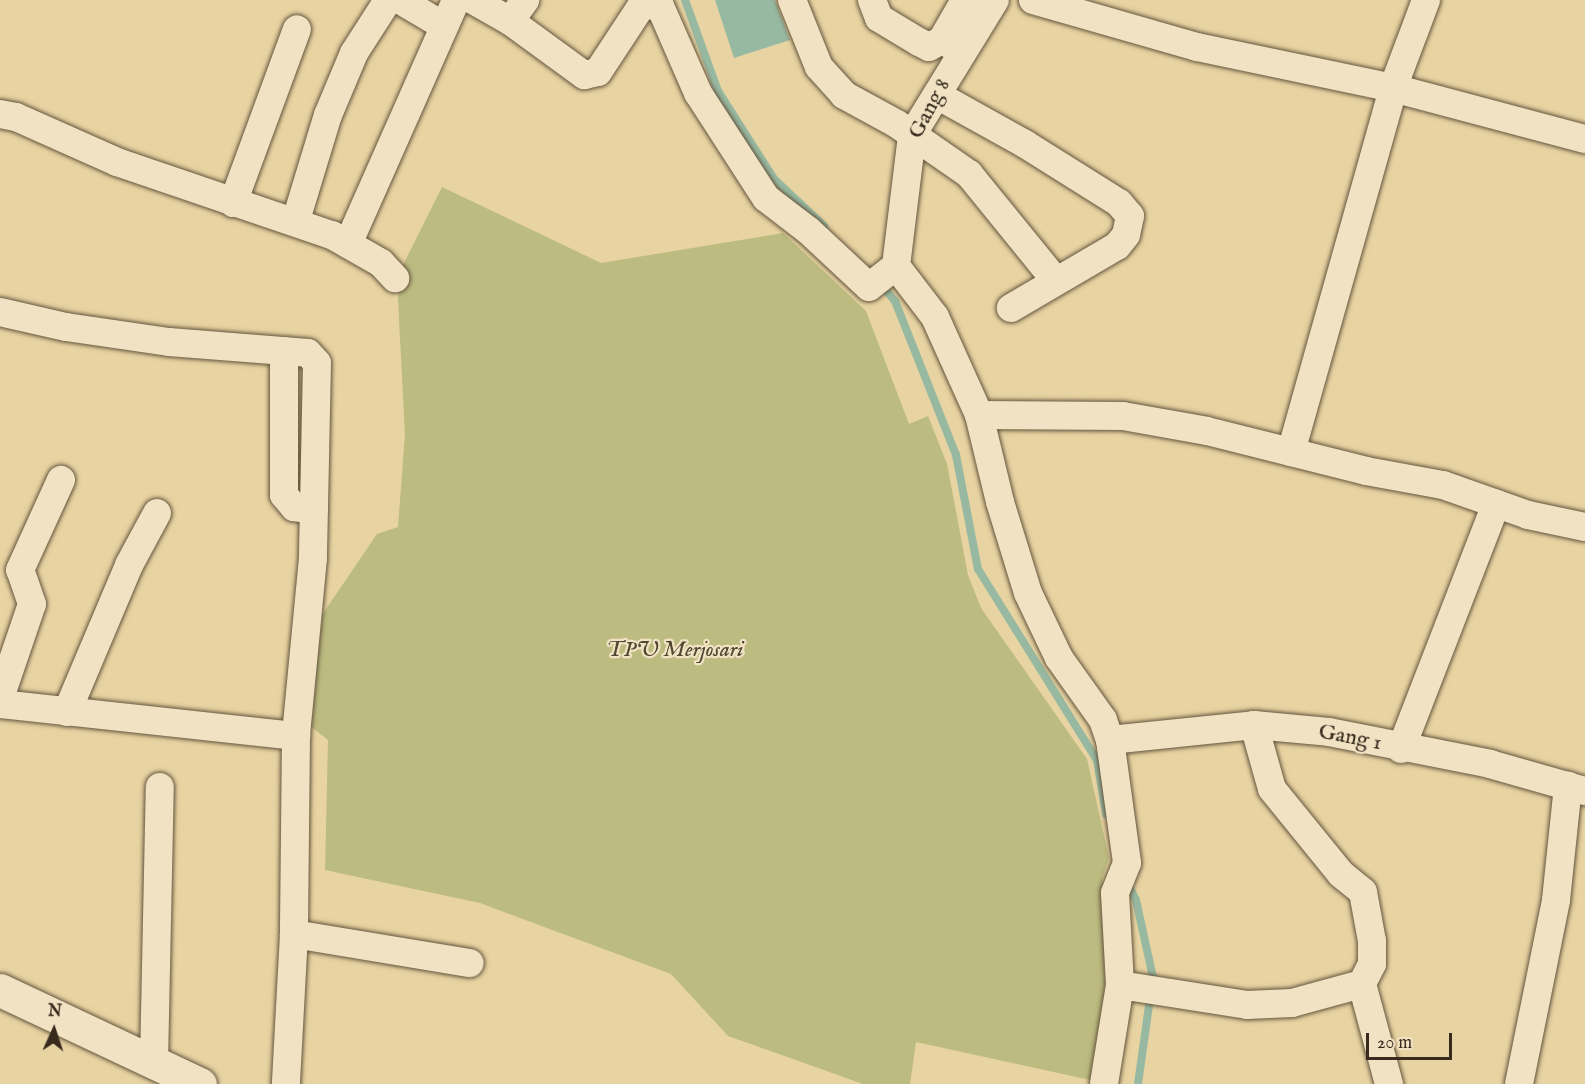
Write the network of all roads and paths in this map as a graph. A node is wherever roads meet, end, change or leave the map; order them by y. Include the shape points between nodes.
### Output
1 (388, 0) edge
2 (400, 0) edge
3 (456, 0) edge
4 (473, 0) edge
5 (792, 0) edge
6 (872, 0) edge
7 (965, 0) edge
8 (995, 0) edge
9 (1032, 0) edge
10 (1426, 0) edge
11 (518, 11) edge
12 (444, 26) junction
13 (297, 28) dead end
14 (952, 45) junction
15 (1393, 88) junction
16 (937, 95) junction
17 (0, 114) edge
18 (912, 135) junction
19 (1585, 139) edge
20 (233, 203) junction
21 (296, 220) junction
22 (348, 244) junction
23 (884, 275) junction
24 (395, 278) dead end
25 (1056, 281) junction
26 (1011, 308) dead end
27 (0, 312) edge
28 (979, 415) junction
29 (1291, 453) junction
30 (61, 480) dead end
31 (1497, 504) junction
32 (157, 513) dead end
33 (1585, 527) edge
34 (0, 698) edge
35 (0, 704) edge
36 (67, 712) junction
37 (1254, 724) junction
38 (296, 736) junction
39 (1110, 740) junction
40 (1401, 749) junction
41 (160, 787) dead end
42 (1576, 789) edge
43 (294, 934) junction
44 (470, 963) dead end
45 (1362, 984) junction
46 (1129, 986) junction
47 (0, 990) edge
48 (154, 1063) junction
49 (200, 1084) edge
50 (286, 1084) edge
51 (1104, 1084) edge
52 (1389, 1084) edge
53 (1519, 1084) edge

1 - 21 street via 354,53 328,115
2 - 12 street
3 - 12 street
4 - 11 street
5 - 18 street via 819,67 844,95
6 - 14 street via 879,18 918,42 929,47
7 - 14 street
8 - 14 street, Gang 8
9 - 15 street via 1197,47
10 - 15 street
11 - 23 street via 584,75 598,72 642,5 660,6 698,93 766,198 809,231
12 - 22 street
13 - 20 street
14 - 16 street, Gang 8
15 - 19 street
15 - 29 street
16 - 18 street, Gang 8
16 - 25 street via 1025,144 1127,211 1131,224 1117,246
17 - 20 street via 16,117 117,162
18 - 23 street, Gang 8
18 - 25 street via 969,174
20 - 21 street
21 - 22 street
22 - 24 street via 381,263
23 - 28 street via 935,317
25 - 26 street
27 - 38 street via 66,327 169,342 308,354 317,363 315,510
28 - 29 street via 1123,416 1207,431
28 - 39 street via 999,502 1028,592 1059,658 1103,720
29 - 31 street via 1443,485
30 - 34 street via 20,570 32,604
31 - 33 street
31 - 40 street
32 - 36 street via 129,565
35 - 36 street
36 - 38 street
37 - 39 street, Gang 1
37 - 40 street, Gang 1 via 1329,732
37 - 45 street via 1272,789 1341,873 1363,892 1372,964
38 - 43 street
39 - 46 street
40 - 42 street, Gang 1 via 1490,764
41 - 48 street
42 - 53 street
43 - 44 street
43 - 50 street
45 - 46 street via 1281,1004 1247,1005
45 - 52 street
46 - 51 street
47 - 48 main road
48 - 49 main road

